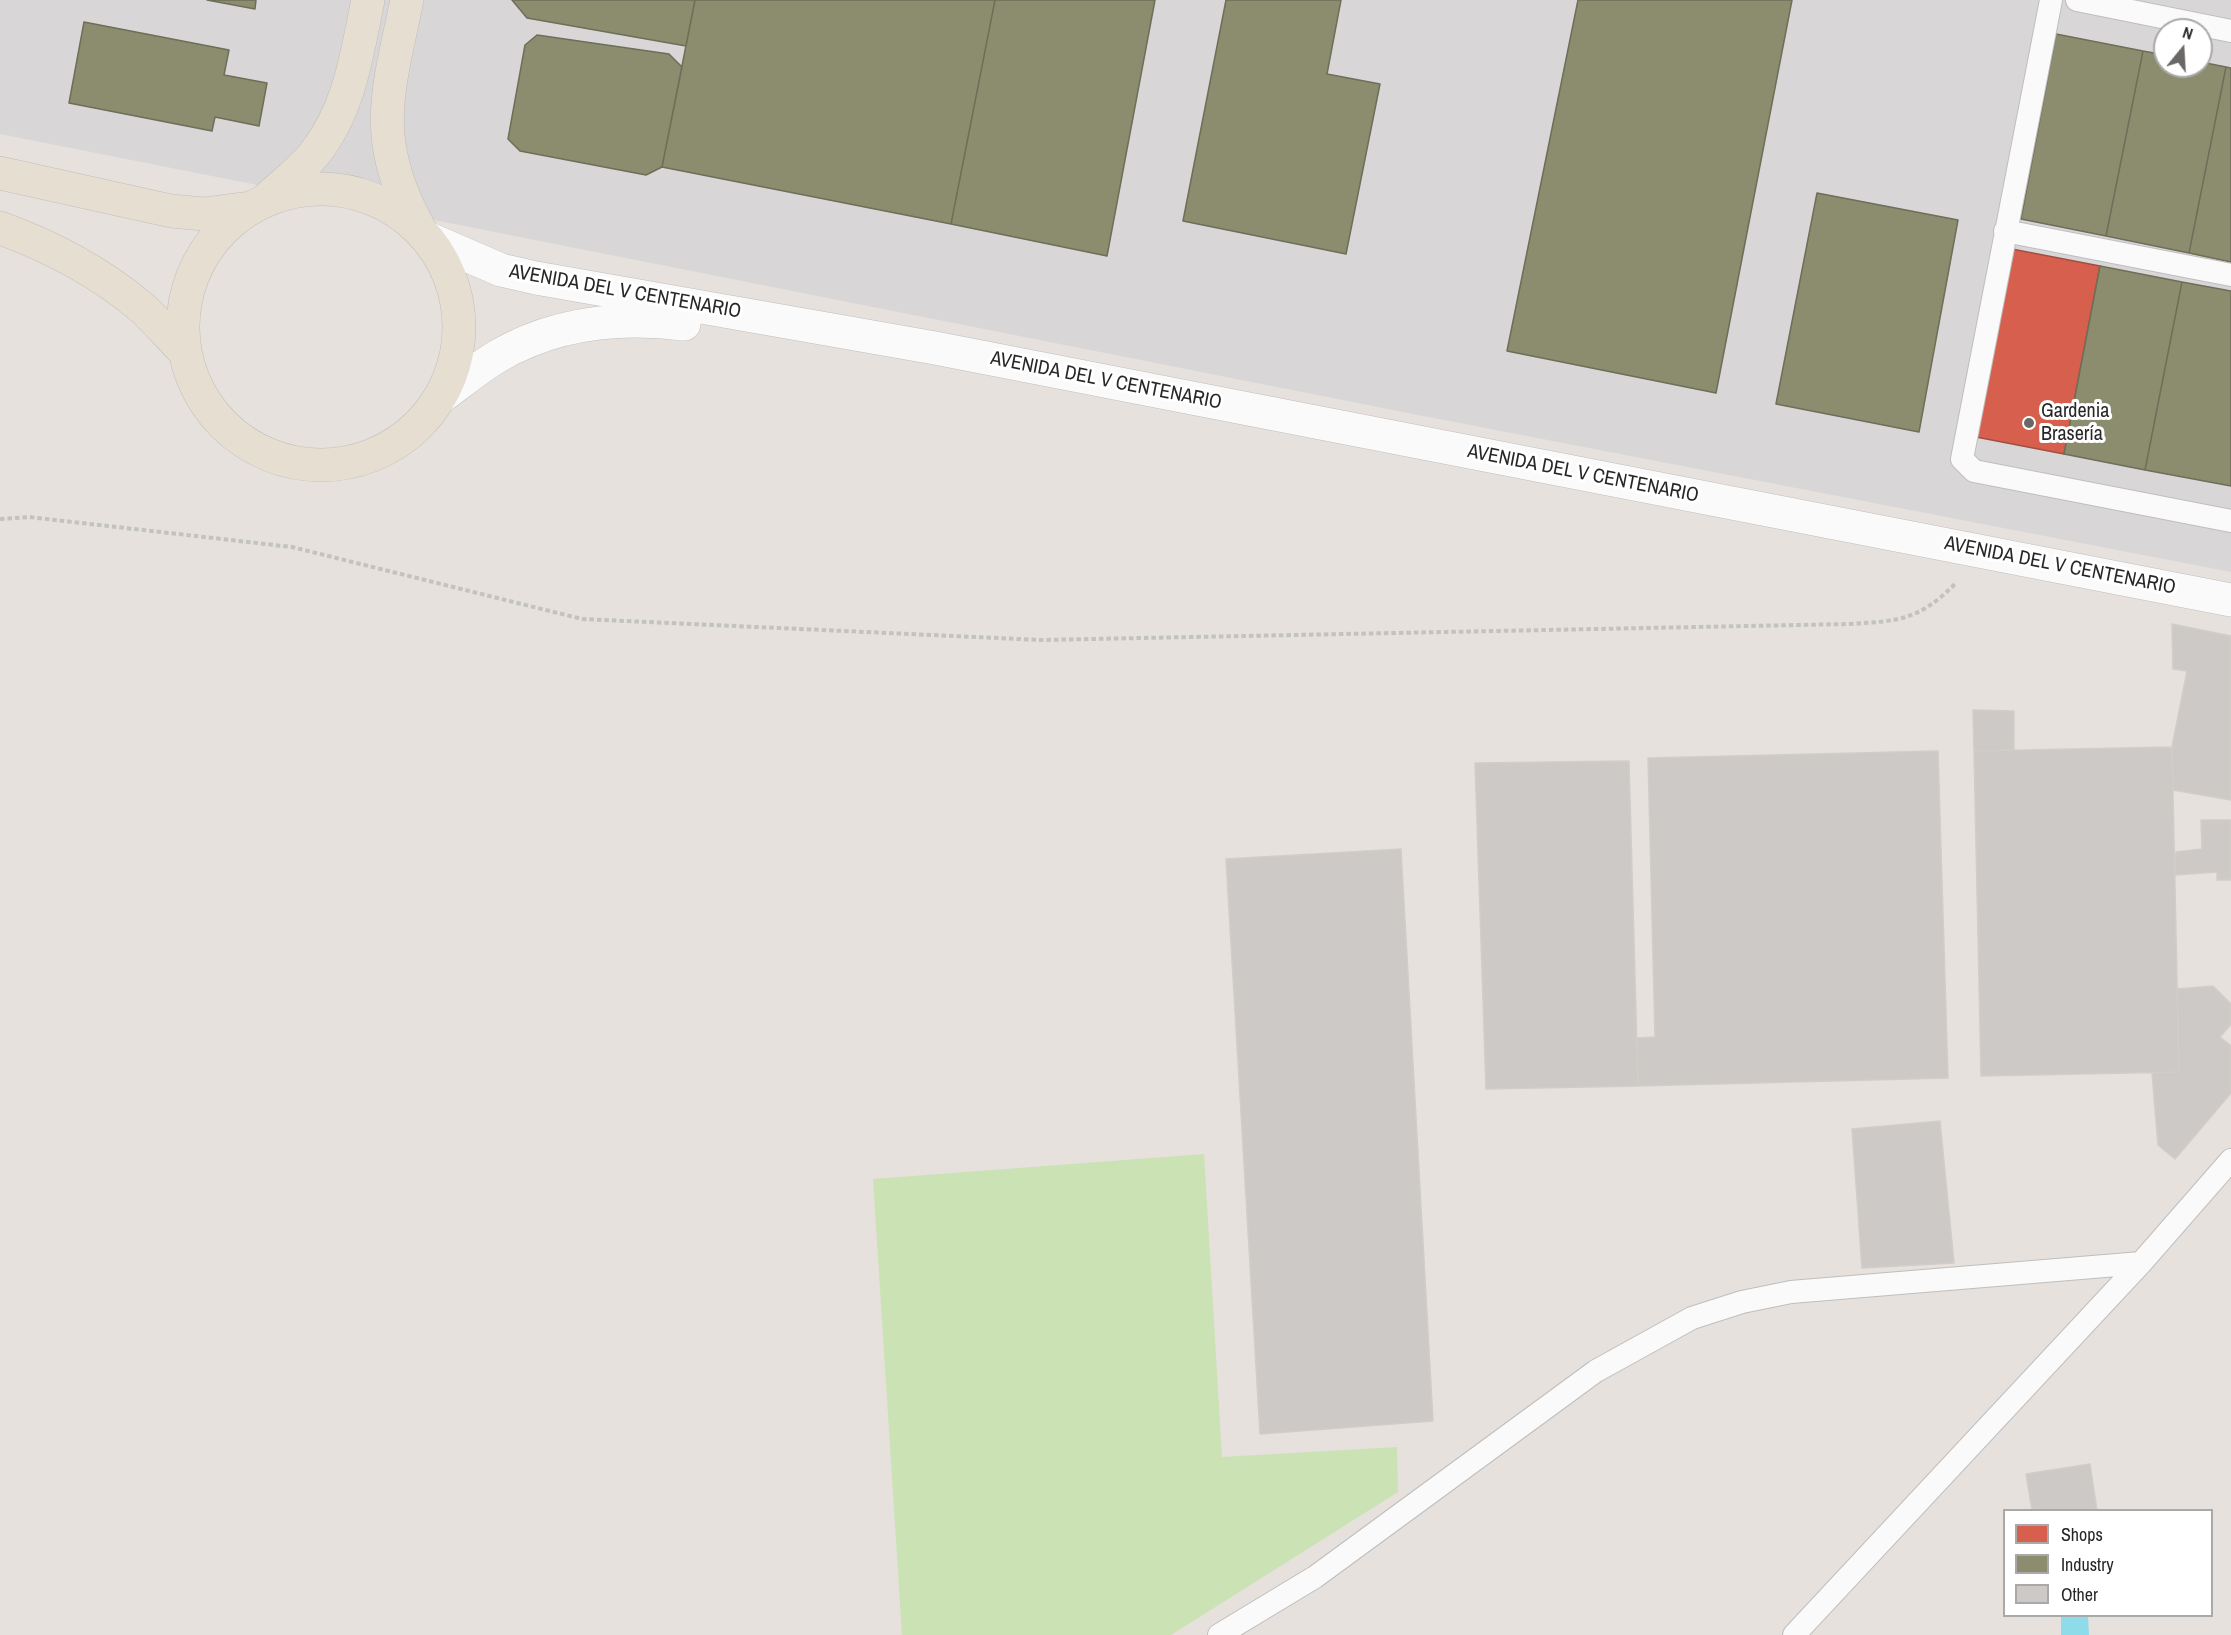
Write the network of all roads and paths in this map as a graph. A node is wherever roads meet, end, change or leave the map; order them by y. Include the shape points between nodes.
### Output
1 (368, 0) edge
2 (406, 0) edge
3 (2050, 0) edge
4 (2077, 0) edge
5 (2231, 31) edge
6 (0, 174) edge
7 (258, 205) junction
8 (0, 228) edge
9 (2005, 231) junction
10 (423, 234) junction
11 (2231, 275) edge
12 (935, 348) junction
13 (185, 352) junction
14 (442, 396) junction
15 (0, 519) edge
16 (2231, 521) edge
17 (1976, 550) junction
18 (2231, 600) edge
19 (2231, 1160) edge
20 (2141, 1263) junction
21 (1219, 1635) edge
22 (1794, 1635) edge

1 - 7 main road via 351,83 332,127 315,154
2 - 10 main road via 385,122 397,180
3 - 9 lane
4 - 5 lane
6 - 7 main road via 171,211 204,214
7 - 10 main road via 297,191 331,189 363,196 394,209
7 - 13 main road via 218,235 195,270 184,310
8 - 13 main road via 99,276 141,307
9 - 11 lane
9 - 16 lane via 1962,459 1974,471
10 - 12 main road, AVENIDA DEL V CENTENARIO via 501,270 536,278
10 - 14 main road via 442,259 455,292 460,327 456,363
12 - 14 main road, AVENIDA DEL V CENTENARIO via 641,319 599,321 566,327 499,356
12 - 17 main road, AVENIDA DEL V CENTENARIO
13 - 14 main road via 199,392 224,426 258,450 298,464 341,464 381,453 416,429
15 - 17 path via 29,517 292,547 582,618 1041,640 1896,621 1934,605 1955,583
17 - 18 main road, AVENIDA DEL V CENTENARIO
19 - 20 lane
20 - 21 lane via 1791,1292 1692,1318 1596,1371 1314,1577
20 - 22 lane

